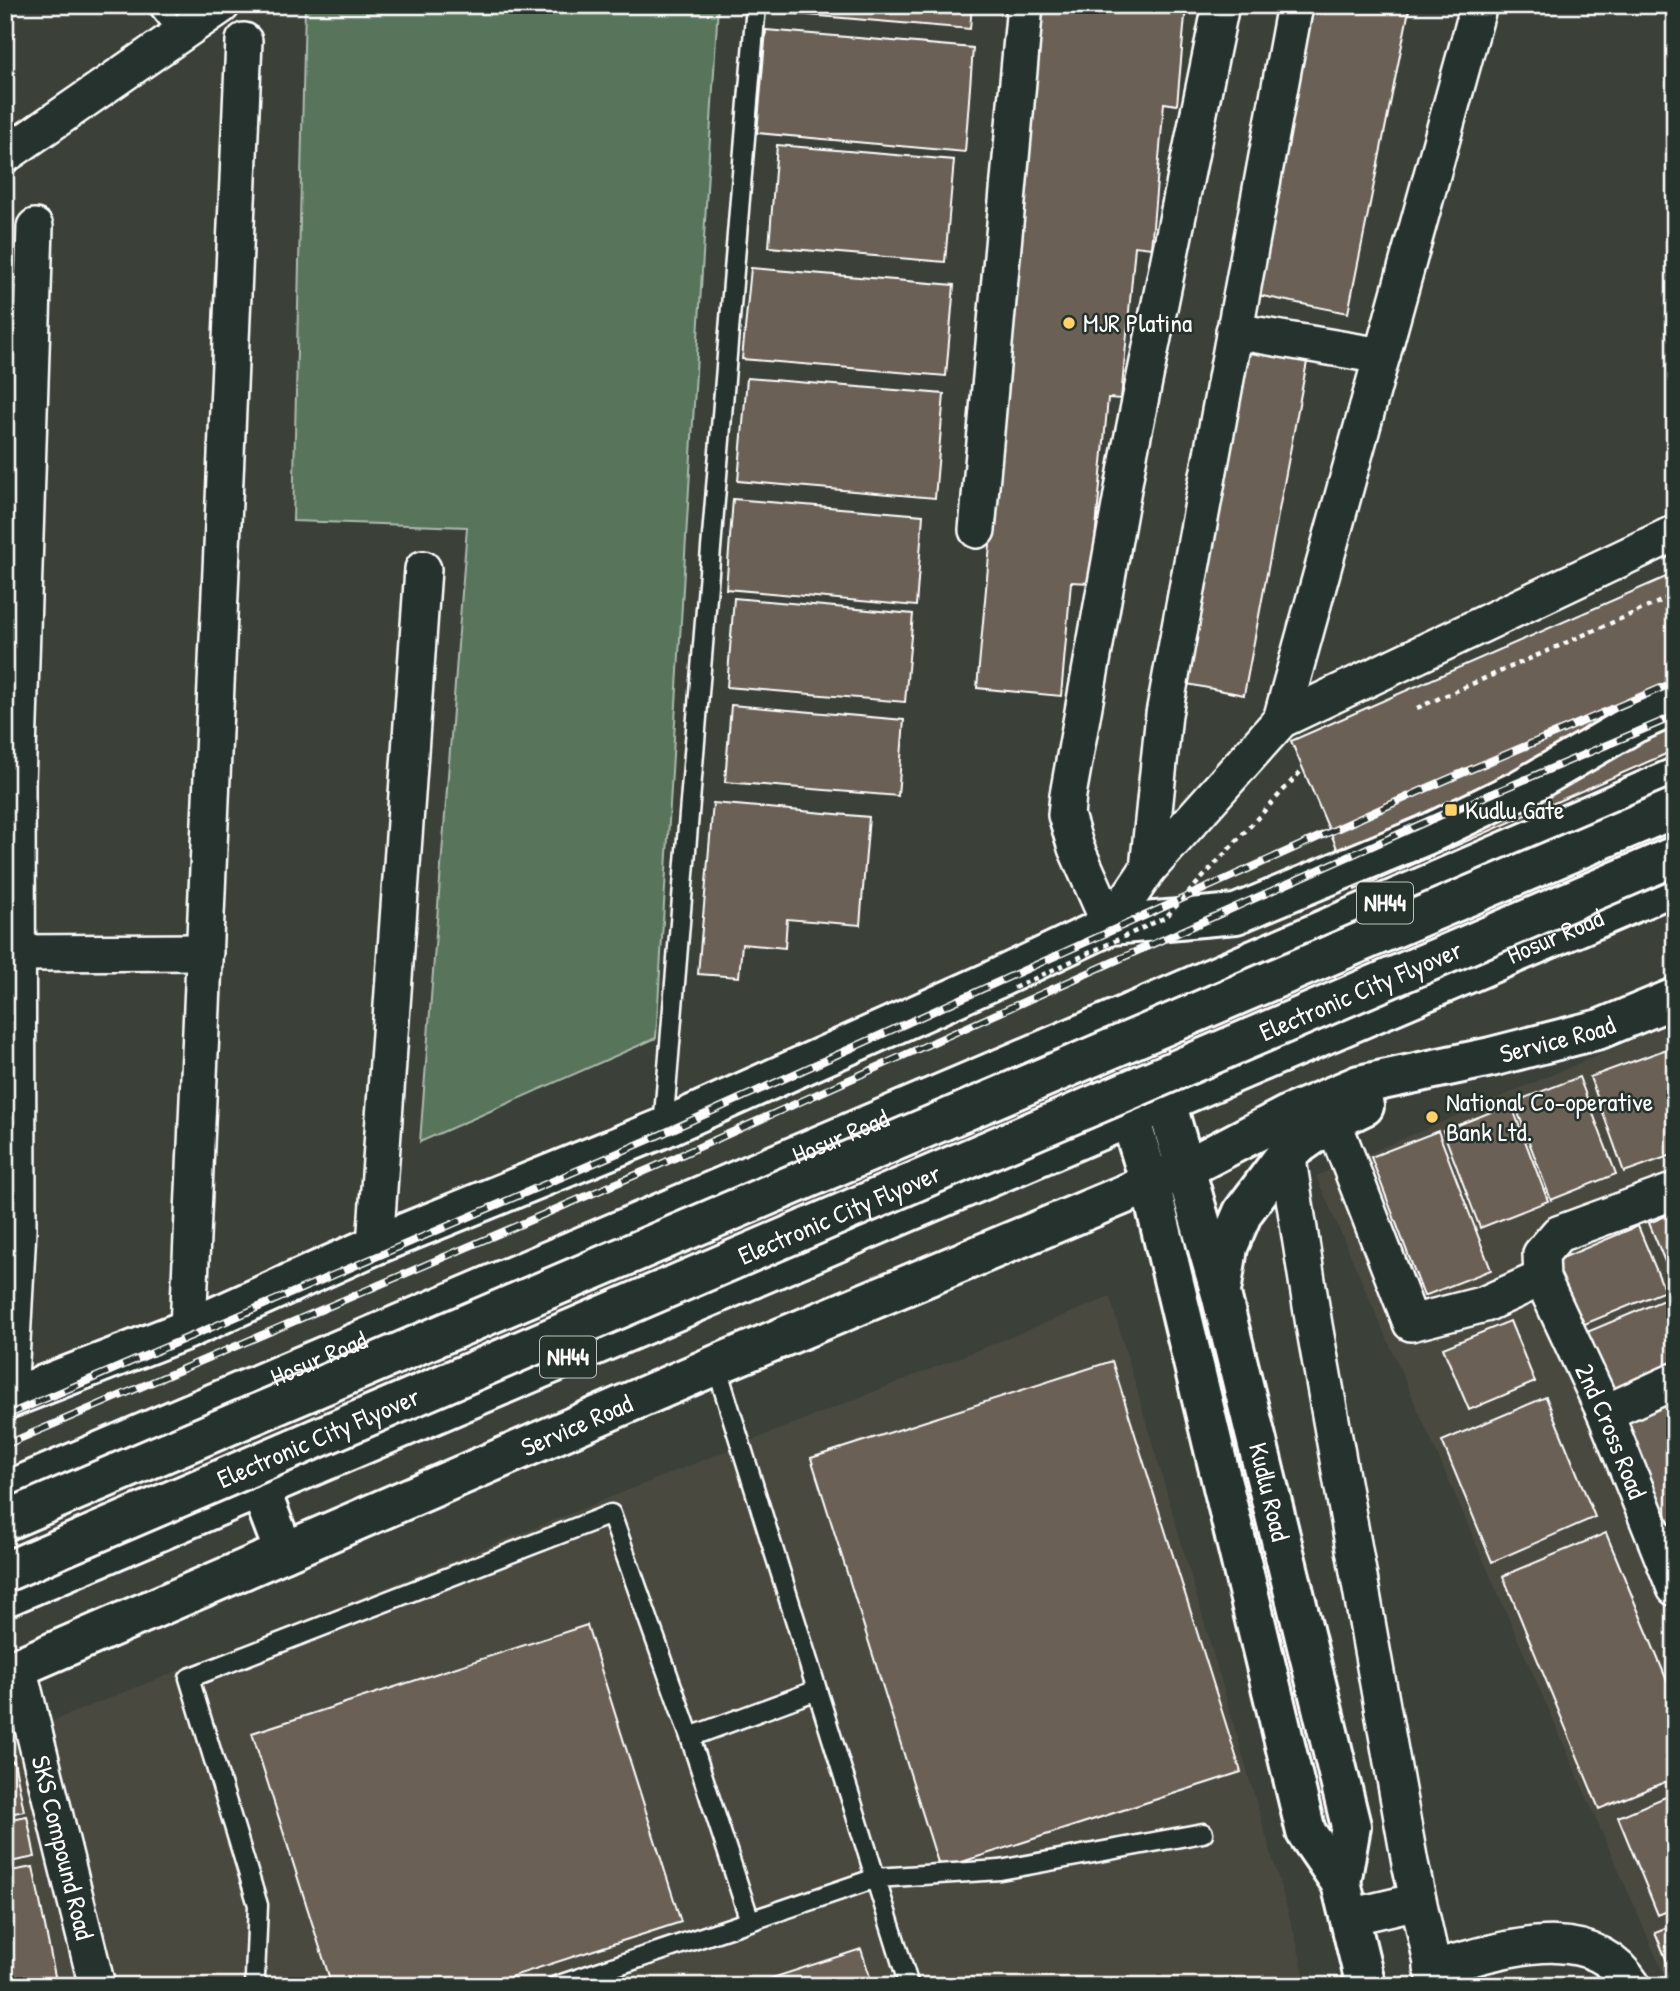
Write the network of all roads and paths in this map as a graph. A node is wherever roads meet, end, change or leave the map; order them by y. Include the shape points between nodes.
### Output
1 (157, 5) edge
2 (222, 5) edge
3 (756, 5) edge
4 (1025, 5) edge
5 (1221, 5) edge
6 (1296, 5) edge
7 (1479, 5) edge
8 (180, 34) junction
9 (244, 41) dead end
10 (5, 156) edge
11 (35, 227) dead end
12 (1234, 331) junction
13 (1382, 356) junction
14 (977, 530) dead end
15 (1675, 533) edge
16 (15, 565) edge
17 (423, 569) dead end
18 (1675, 595) edge
19 (1675, 705) edge
20 (1417, 708) dead end
21 (1281, 720) junction
22 (1303, 769) dead end
23 (1675, 778) edge
24 (11, 785) edge
25 (1675, 808) edge
26 (1675, 856) edge
27 (1148, 869) junction
28 (1675, 885) edge
29 (1110, 925) junction
30 (205, 952) junction
31 (18, 953) junction
32 (1014, 988) dead end
33 (1675, 998) edge
34 (1131, 1013) junction
35 (1095, 1028) junction
36 (1438, 1069) junction
37 (1166, 1102) junction
38 (1130, 1118) junction
39 (1333, 1121) junction
40 (663, 1128) junction
41 (1287, 1153) junction
42 (1185, 1169) junction
43 (1150, 1183) junction
44 (1675, 1191) edge
45 (375, 1245) junction
46 (1542, 1278) junction
47 (1221, 1294) junction
48 (188, 1329) junction
49 (716, 1365) junction
50 (1675, 1381) edge
51 (7, 1399) edge
52 (1605, 1413) junction
53 (260, 1489) junction
54 (5, 1492) edge
55 (5, 1521) edge
56 (284, 1552) junction
57 (5, 1572) edge
58 (1675, 1588) edge
59 (5, 1597) edge
60 (12, 1670) edge
61 (817, 1690) junction
62 (690, 1737) junction
63 (1203, 1833) dead end
64 (876, 1878) junction
65 (1345, 1900) junction
66 (1418, 1901) junction
67 (750, 1921) junction
68 (1434, 1977) edge
69 (97, 1986) edge
70 (257, 1986) edge
71 (556, 1986) edge
72 (909, 1986) edge
73 (1366, 1986) edge
74 (1633, 1986) edge

1 - 8 lane
2 - 8 street
3 - 40 lane
4 - 14 street
5 - 29 street via 1130,450 1067,805 1076,848
6 - 12 street
7 - 13 street
8 - 10 street
9 - 30 street
11 - 16 street
12 - 13 street
12 - 27 street via 1164,714
13 - 21 street
15 - 21 street
16 - 24 street
17 - 45 street
18 - 20 path
19 - 29 main road via 1426,835 1236,914
21 - 27 street
22 - 32 path, bridge via 1166,917
23 - 34 main road, Hosur Road / NH44
24 - 31 street
25 - 55 main road, Electronic City Flyover, bridge
26 - 57 main road, Electronic City Flyover, bridge
27 - 29 street
28 - 37 main road, Hosur Road / NH44
29 - 40 main road
30 - 31 street
30 - 48 street
31 - 51 street via 18,1228
33 - 36 main road, Service Road via 1600,1029
34 - 35 main road, Hosur Road / NH44
34 - 37 main road, Kudlu Road
35 - 38 main road, Kudlu Road
35 - 54 main road, Hosur Road / NH44
36 - 39 main road
36 - 42 main road, Service Road via 1359,1085 1290,1114
37 - 38 main road, Hosur Road / NH44
37 - 42 main road, Kudlu Road
38 - 43 main road, Kudlu Road
38 - 53 main road, Hosur Road / NH44
39 - 41 main road
39 - 46 street via 1411,1323 1485,1304
40 - 45 main road
41 - 47 main road via 1243,1212 1228,1247
41 - 66 street
42 - 43 main road, Service Road
42 - 47 main road, Kudlu Road
43 - 49 main road, Service Road
43 - 65 main road, Kudlu Road via 1306,1832
44 - 46 street via 1558,1234 1541,1254
45 - 48 main road
46 - 52 street, 2nd Cross Road
47 - 65 main road, Kudlu Road via 1350,1825
48 - 51 main road
49 - 56 main road, Service Road
49 - 61 lane
50 - 52 street
52 - 58 street, 2nd Cross Road
53 - 56 main road
53 - 59 main road, Hosur Road / NH44
56 - 60 main road, Service Road
60 - 69 street, SKS Compound Road
61 - 62 lane
61 - 64 lane
62 - 67 lane
62 - 70 lane via 611,1514 189,1678 258,1905
63 - 64 lane via 1000,1870
64 - 67 lane
64 - 72 lane
65 - 66 street
65 - 73 main road, Kudlu Road
66 - 68 street
67 - 71 lane
68 - 74 street via 1536,1944 1557,1942 1597,1953 1616,1965

